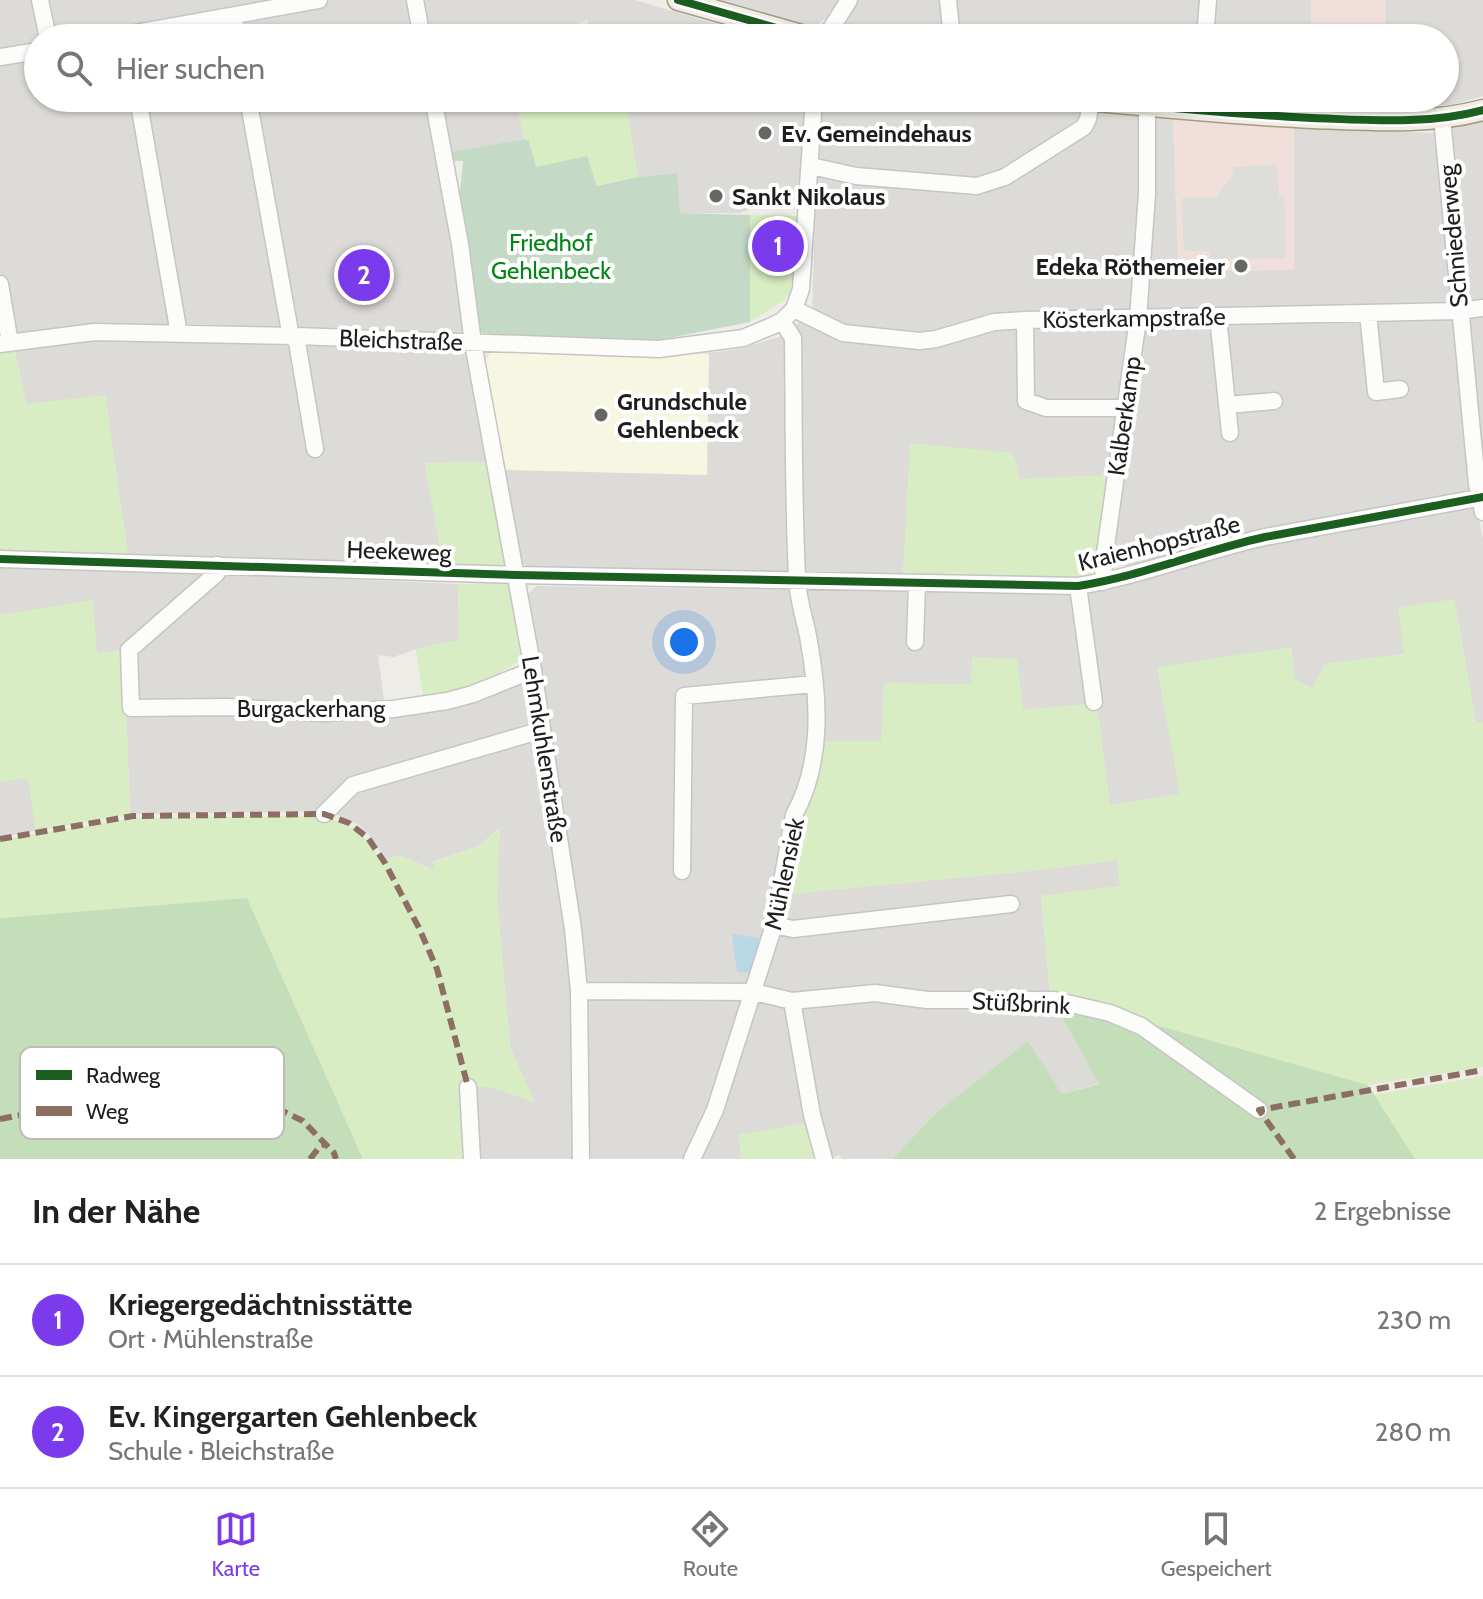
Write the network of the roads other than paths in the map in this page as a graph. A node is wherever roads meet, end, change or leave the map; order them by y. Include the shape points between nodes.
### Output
1 (40, 0) edge
2 (319, 0) edge
3 (415, 0) edge
4 (678, 0) edge
5 (849, 0) edge
6 (948, 0) edge
7 (1208, 0) edge
8 (233, 16) junction
9 (45, 24) edge
10 (191, 24) edge
11 (234, 24) edge
12 (419, 24) edge
13 (763, 24) edge
14 (834, 24) edge
15 (951, 24) edge
16 (1206, 24) edge
17 (24, 53) edge
18 (0, 57) edge
19 (1479, 111) edge
20 (140, 112) edge
21 (251, 112) edge
22 (436, 112) edge
23 (813, 112) edge
24 (1089, 112) edge
25 (1147, 112) edge
26 (1273, 112) edge
27 (1442, 118) junction
28 (811, 166) junction
29 (0, 284) edge
30 (1483, 308) edge
31 (1459, 311) junction
32 (1368, 313) junction
33 (788, 315) junction
34 (1218, 317) junction
35 (1138, 319) junction
36 (1025, 320) junction
37 (179, 334) junction
38 (293, 336) junction
39 (473, 343) junction
40 (5, 344) edge
41 (1400, 389) dead end
42 (1274, 401) dead end
43 (1227, 405) junction
44 (1125, 408) junction
45 (1230, 433) dead end
46 (315, 449) dead end
47 (1482, 502) edge
48 (0, 559) edge
49 (217, 565) junction
50 (517, 575) junction
51 (797, 581) junction
52 (1103, 582) junction
53 (917, 584) junction
54 (1078, 586) junction
55 (915, 642) dead end
56 (533, 670) junction
57 (814, 684) junction
58 (1094, 702) dead end
59 (542, 730) junction
60 (324, 814) dead end
61 (682, 871) dead end
62 (1011, 904) dead end
63 (774, 925) junction
64 (579, 991) junction
65 (754, 992) junction
66 (792, 1001) junction
67 (468, 1087) dead end
68 (1259, 1110) dead end
69 (472, 1159) edge
70 (581, 1159) edge
71 (692, 1159) edge
72 (824, 1159) edge

1 - 9 street
2 - 8 street
3 - 12 street
4 - 13 main road
5 - 14 street
6 - 15 street
7 - 16 street
8 - 10 street
8 - 11 street
17 - 18 street
19 - 27 main road
20 - 37 street
21 - 38 street
22 - 39 street, Lehmkuhlenstraße
23 - 28 street
24 - 28 street via 1084,127 987,185 856,176
25 - 35 street, Kalberkamp
26 - 27 main road via 1390,121
27 - 31 street, Schniederweg
28 - 33 street via 801,289
29 - 40 street
30 - 31 street, Kösterkampstraße
31 - 32 street, Kösterkampstraße
31 - 47 street, Schniederweg
32 - 34 street, Kösterkampstraße
32 - 41 street via 1376,392
33 - 36 street, Kösterkampstraße via 843,333 920,341 994,322
33 - 39 street, Bleichstraße via 743,338 659,349
33 - 51 street, Mühlensiek via 793,338
34 - 35 street, Kösterkampstraße
34 - 43 street
35 - 36 street, Kösterkampstraße
35 - 44 street, Kalberkamp
36 - 44 street via 1026,401 1046,408
37 - 38 street, Bleichstraße
37 - 40 street, Bleichstraße via 94,332
38 - 39 street, Bleichstraße
38 - 46 street
39 - 50 street, Lehmkuhlenstraße
42 - 43 street
43 - 45 street
44 - 52 street, Kalberkamp
47 - 52 street, Kraienhopstraße via 1234,544
48 - 49 street, Heekeweg
49 - 50 street, Heekeweg
49 - 56 street, Burgackerhang via 217,573 129,650 131,708 323,713 393,709 473,694
50 - 51 street, Heekeweg
50 - 56 street, Lehmkuhlenstraße
51 - 53 street, Kraienhopstraße
51 - 57 street, Mühlensiek
52 - 54 street, Kraienhopstraße
53 - 54 street, Kraienhopstraße
53 - 55 street
54 - 58 street
56 - 59 street, Lehmkuhlenstraße
57 - 61 street via 684,696
57 - 63 street, Mühlensiek via 815,751 794,815
59 - 60 street via 353,785
59 - 64 street, Lehmkuhlenstraße
62 - 63 street via 793,929
63 - 65 street, Mühlensiek
64 - 65 street, Stüßbrink
64 - 70 street, Lehmkuhlenstraße
65 - 66 street, Stüßbrink
65 - 71 street, Mühlensiek via 715,1110
66 - 68 street, Stüßbrink via 875,993 927,1000 1054,1000 1110,1013 1157,1036
66 - 72 street
67 - 69 street

